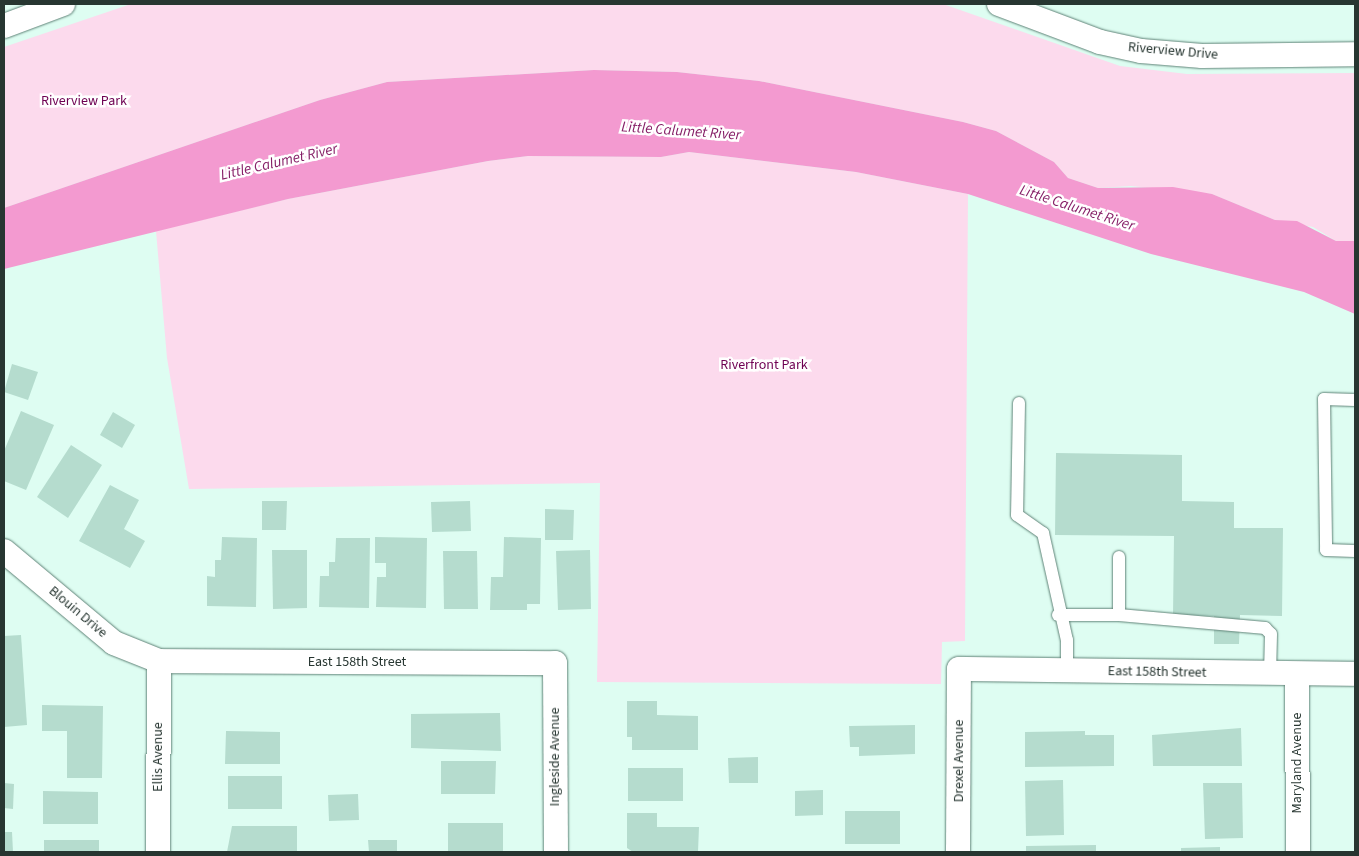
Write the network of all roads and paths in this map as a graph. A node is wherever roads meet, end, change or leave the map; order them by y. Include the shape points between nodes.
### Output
1 (63, 4) edge
2 (998, 4) edge
3 (1024, 8) edge
4 (4, 26) edge
5 (1355, 54) edge
6 (1355, 400) edge
7 (1019, 403) dead end
8 (4, 551) edge
9 (1355, 551) edge
10 (1119, 557) dead end
11 (1119, 614) junction
12 (1058, 615) junction
13 (159, 661) junction
14 (555, 662) joint
15 (959, 669) joint
16 (1067, 670) junction
17 (1270, 674) junction
18 (1297, 674) junction
19 (1355, 674) edge
20 (158, 852) edge
21 (556, 852) edge
22 (958, 852) edge
23 (1298, 852) edge

1 - 4 street
2 - 3 street, Riverview Drive
3 - 5 street, Riverview Drive via 1100,42 1140,51 1202,56
6 - 9 lane via 1324,399 1326,550
7 - 12 lane via 1017,515 1043,533
8 - 13 street, Blouin Drive via 114,643
10 - 11 lane
11 - 12 lane
11 - 17 lane via 1265,628 1271,634
12 - 16 lane via 1067,640
13 - 14 street, East 158th Street
13 - 20 street, Ellis Avenue
14 - 21 street, Ingleside Avenue
15 - 16 street, East 158th Street
15 - 22 street, Drexel Avenue
16 - 17 street, East 158th Street
17 - 18 street, East 158th Street
18 - 19 street, East 158th Street
18 - 23 street, Maryland Avenue

